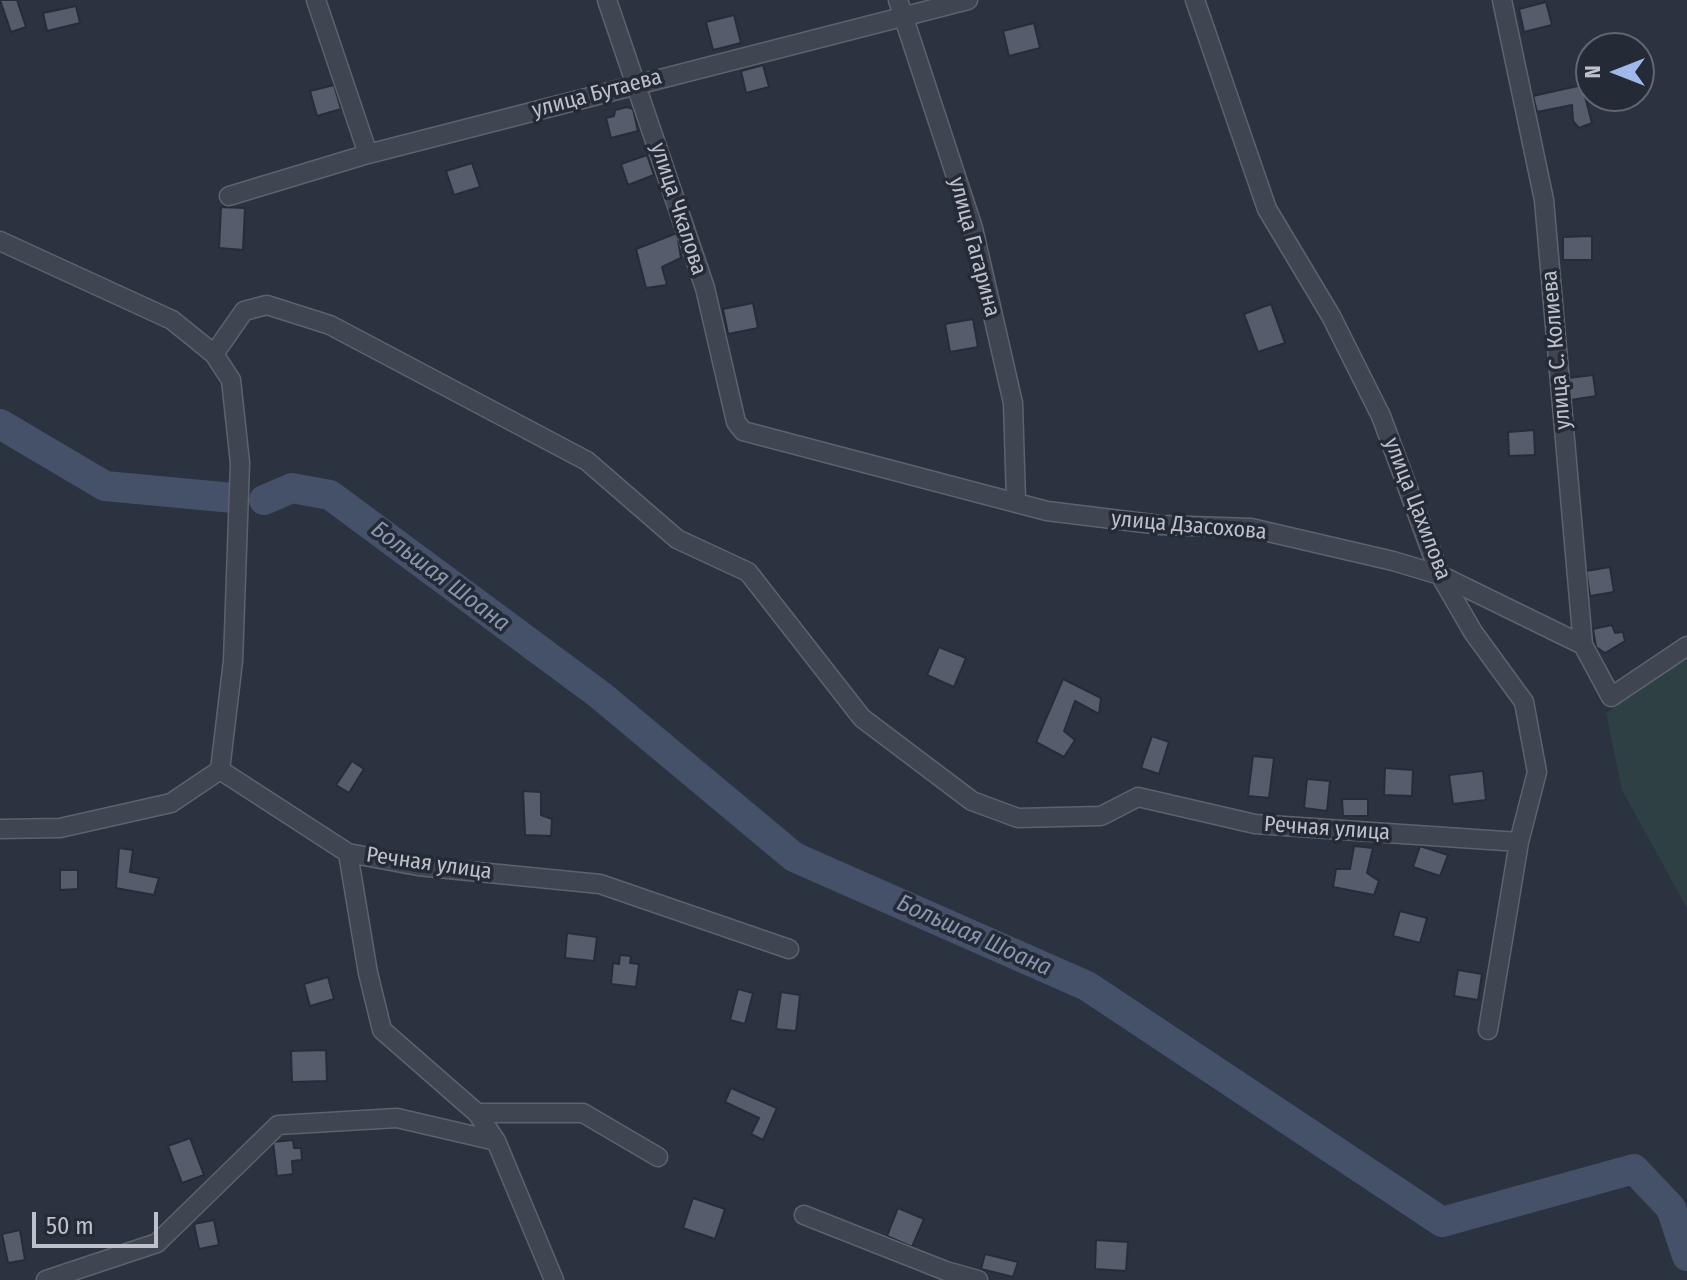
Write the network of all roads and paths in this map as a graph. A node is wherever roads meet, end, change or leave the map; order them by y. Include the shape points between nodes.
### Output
1 (316, 0) edge
2 (607, 0) edge
3 (968, 0) edge
4 (1195, 0) edge
5 (1502, 0) edge
6 (900, 8) edge
7 (637, 84) junction
8 (368, 154) junction
9 (229, 196) dead end
10 (0, 241) edge
11 (214, 354) junction
12 (736, 422) joint
13 (1016, 501) junction
14 (1440, 575) junction
15 (1583, 645) junction
16 (1687, 646) edge
17 (220, 770) junction
18 (0, 829) edge
19 (1519, 842) junction
20 (348, 853) junction
21 (789, 949) dead end
22 (1488, 1030) dead end
23 (477, 1113) junction
24 (496, 1141) junction
25 (658, 1157) dead end
26 (804, 1215) dead end
27 (46, 1280) edge
28 (554, 1280) edge
29 (978, 1280) edge

1 - 8 street
2 - 7 street, улица Чкалова
3 - 6 street, улица Бутаева
4 - 14 street, улица Цахилова via 1267,209 1331,316 1381,416
5 - 15 street, улица С. Колиева via 1544,200
6 - 7 street, улица Бутаева
6 - 13 street, улица Гагарина via 973,228 1013,403
7 - 8 street, улица Бутаева
7 - 12 street, улица Чкалова via 705,288
8 - 9 street, улица Бутаева
10 - 11 street via 172,320
11 - 17 street via 231,380 240,463 233,661
11 - 19 street, Речная улица via 244,311 267,305 330,325 587,461 677,539 748,572 862,718 972,801 1018,818 1101,816 1138,797 1255,824
12 - 13 street, улица Дзасохова via 754,437
13 - 14 street, улица Дзасохова via 1047,511 1161,525 1251,528
14 - 15 street, улица Дзасохова
14 - 19 street, улица Цахилова via 1524,702 1537,772
15 - 16 street, улица С. Колиева via 1611,697
17 - 18 street via 171,803 60,828
17 - 20 street, Речная улица
19 - 22 street, улица Цахилова
20 - 21 street, Речная улица via 418,866 600,884
20 - 23 street via 382,1030
23 - 24 street
23 - 25 street via 583,1113
24 - 27 street via 397,1118 278,1125 157,1243
24 - 28 street
26 - 29 street

